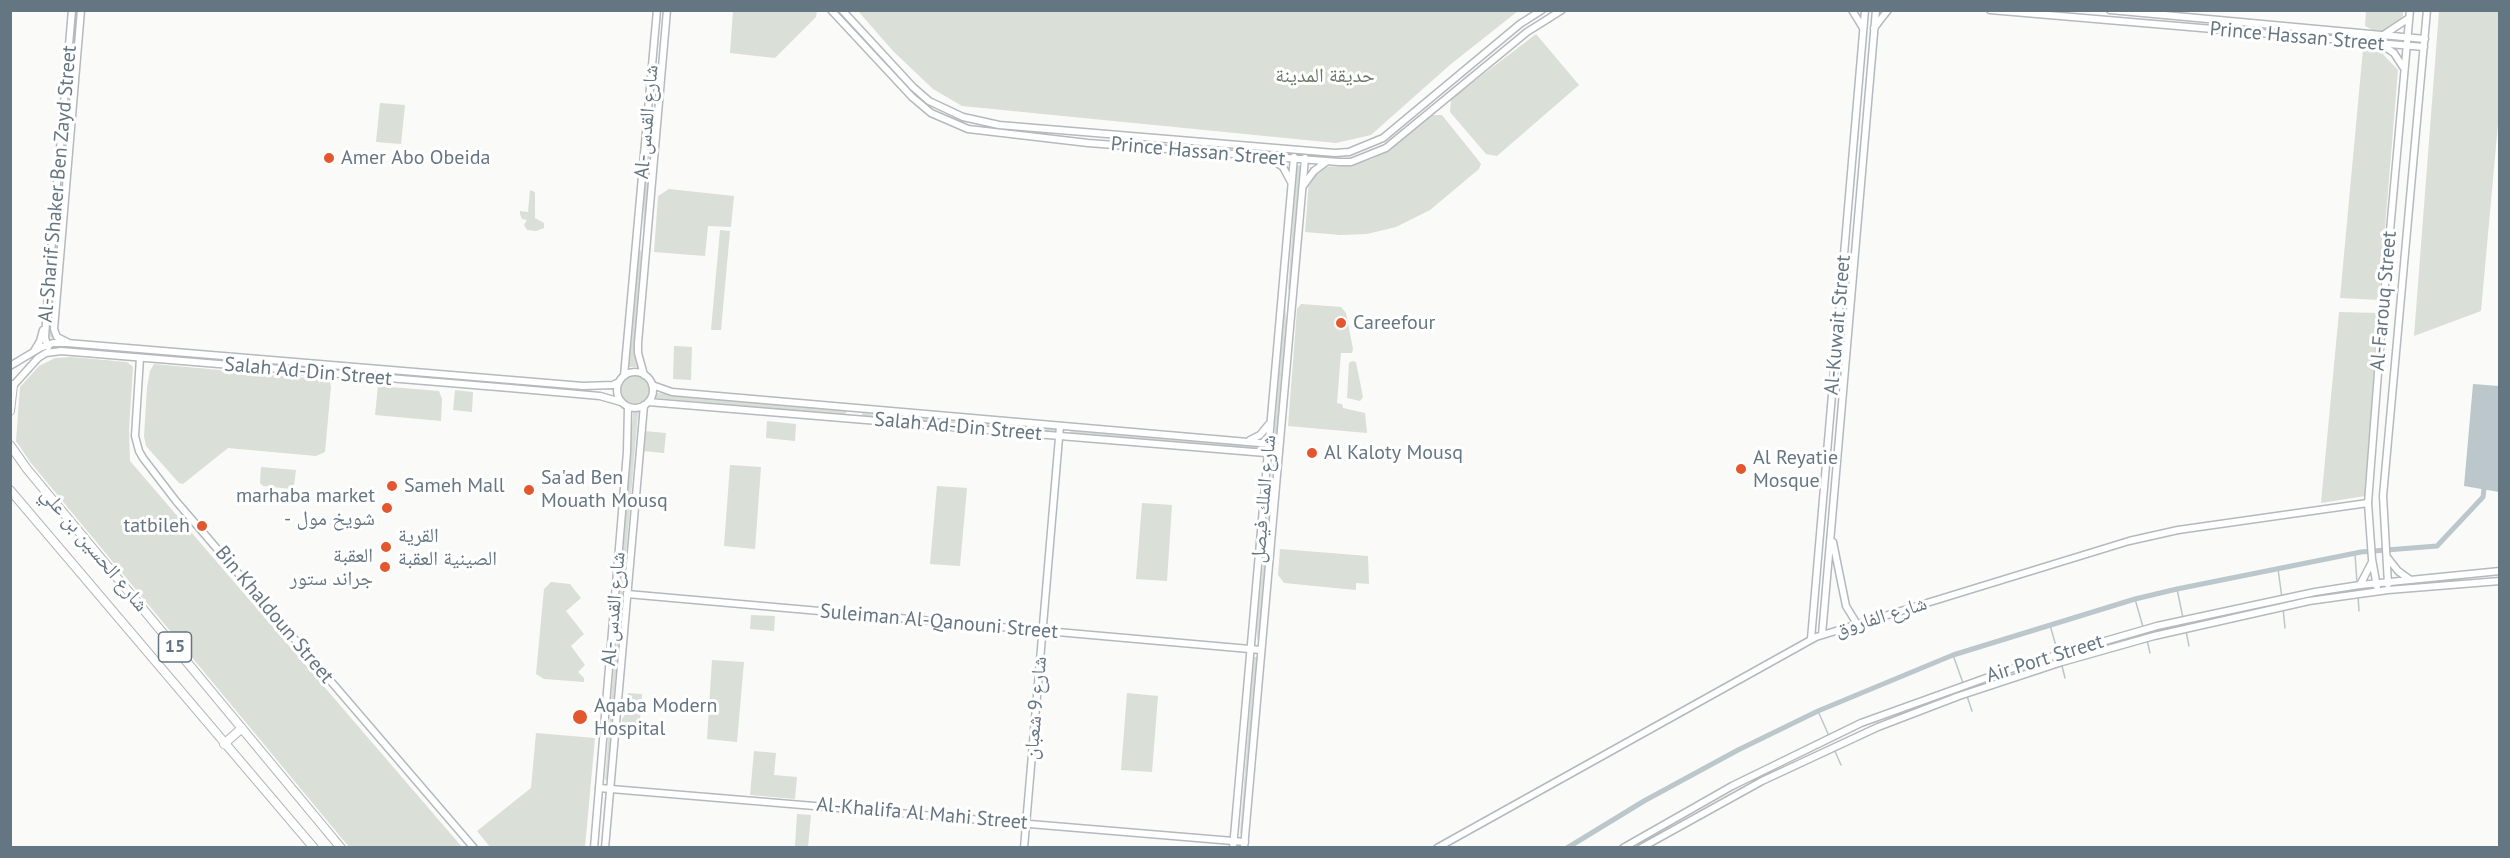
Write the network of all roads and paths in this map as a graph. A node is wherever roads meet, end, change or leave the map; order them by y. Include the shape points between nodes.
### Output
1 (72, 10) edge
2 (81, 10) edge
3 (657, 10) edge
4 (667, 10) edge
5 (831, 10) edge
6 (842, 10) edge
7 (1542, 10) edge
8 (1562, 10) edge
9 (1852, 10) edge
10 (1865, 10) edge
11 (1876, 10) edge
12 (1888, 10) edge
13 (1990, 10) edge
14 (2110, 10) edge
15 (2427, 10) edge
16 (1534, 13) edge
17 (2410, 14) edge
18 (1863, 28) junction
19 (1874, 28) junction
20 (2382, 35) junction
21 (2408, 37) junction
22 (2425, 39) junction
23 (2379, 44) junction
24 (2407, 46) junction
25 (2424, 47) junction
26 (652, 69) junction
27 (662, 69) junction
28 (2404, 70) junction
29 (1294, 150) junction
30 (1305, 151) junction
31 (1267, 157) junction
32 (58, 159) junction
33 (68, 160) junction
34 (1293, 160) junction
35 (1305, 160) junction
36 (1326, 162) junction
37 (1291, 183) junction
38 (1302, 186) junction
39 (638, 237) junction
40 (647, 238) junction
41 (637, 248) junction
42 (646, 249) junction
43 (1843, 263) junction
44 (1854, 263) junction
45 (47, 306) junction
46 (67, 343) junction
47 (46, 346) junction
48 (56, 351) junction
49 (32, 353) junction
50 (238, 357) junction
51 (140, 358) junction
52 (10, 366) edge
53 (237, 366) junction
54 (644, 375) junction
55 (622, 379) junction
56 (523, 381) junction
57 (652, 385) junction
58 (12, 387) edge
59 (522, 389) junction
60 (621, 402) junction
61 (646, 404) junction
62 (628, 407) junction
63 (10, 411) edge
64 (1271, 417) junction
65 (1060, 426) junction
66 (1059, 436) junction
67 (1248, 442) junction
68 (1269, 444) junction
69 (1279, 445) junction
70 (10, 446) edge
71 (1268, 454) junction
72 (1278, 454) junction
73 (10, 490) edge
74 (2368, 503) junction
75 (1831, 529) junction
76 (2386, 554) junction
77 (2373, 559) junction
78 (2499, 571) edge
79 (2409, 579) junction
80 (2499, 581) edge
81 (2388, 582) junction
82 (2377, 583) junction
83 (2360, 585) junction
84 (2388, 590) junction
85 (2378, 592) junction
86 (627, 594) junction
87 (1857, 624) junction
88 (1043, 631) junction
89 (1822, 635) junction
90 (1811, 639) junction
91 (1251, 649) junction
92 (1261, 650) junction
93 (242, 728) junction
94 (224, 744) junction
95 (598, 788) junction
96 (610, 789) junction
97 (1026, 823) junction
98 (1234, 844) edge
99 (1244, 845) edge
100 (314, 848) edge
101 (341, 848) edge
102 (474, 848) edge
103 (594, 848) edge
104 (604, 848) edge
105 (1024, 848) edge
106 (1437, 848) edge
107 (1623, 848) edge
108 (1641, 848) edge

1 - 32 main road, Al-Sharif Shaker Ben Zayd Street
2 - 33 main road, Al-Sharif Shaker Ben Zayd Street
3 - 26 main road, Al-شارع القدس
4 - 27 main road, Al-شارع القدس
5 - 31 main road, Prince Hassan Street via 912,97 931,113 957,125 983,132 1070,141
6 - 29 main road, Prince Hassan Street via 913,87 929,101 963,117 999,125
7 - 16 main road, Prince Hassan Street
8 - 36 main road, Prince Hassan Street via 1527,32 1386,148 1351,162
9 - 18 main road
10 - 18 main road, Al-Kuwait Street
11 - 19 main road, Al-Kuwait Street
12 - 19 main road
13 - 23 main road, Prince Hassan Street
14 - 20 main road, Prince Hassan Street
15 - 22 main road, Al-Farouq Street
16 - 30 main road, Prince Hassan Street via 1376,142 1349,152
17 - 20 main road
17 - 21 main road, Al-Farouq Street
18 - 43 main road, Al-Kuwait Street
19 - 44 main road, Al-Kuwait Street
20 - 21 main road, Prince Hassan Street
21 - 22 main road, Prince Hassan Street
21 - 24 main road, Al-Farouq Street
22 - 25 main road, Al-Farouq Street
23 - 24 main road, Prince Hassan Street
23 - 28 main road via 2394,53
24 - 25 main road, Prince Hassan Street
24 - 28 main road, Al-Farouq Street
25 - 76 main road, Al-Farouq Street via 2383,496
26 - 27 main road
26 - 39 main road, Al-شارع القدس
27 - 40 main road, Al-شارع القدس
28 - 74 main road, Al-Farouq Street
29 - 30 main road, Prince Hassan Street
29 - 34 main road, شارع الملك فيصل
30 - 35 main road, شارع الملك فيصل
31 - 34 main road, Prince Hassan Street
31 - 37 main road via 1282,167
32 - 33 main road
32 - 45 main road, Al-Sharif Shaker Ben Zayd Street
33 - 46 main road, Al-Sharif Shaker Ben Zayd Street via 54,329 57,337
34 - 35 main road, Prince Hassan Street
34 - 37 main road, شارع الملك فيصل
35 - 36 main road, Prince Hassan Street
35 - 38 main road, شارع الملك فيصل
36 - 38 main road
37 - 64 main road, شارع الملك فيصل
38 - 69 main road, شارع الملك فيصل
39 - 40 main road
39 - 41 main road, Al-شارع القدس
40 - 42 main road, Al-شارع القدس
41 - 42 main road
41 - 55 main road, Al-شارع القدس
42 - 54 main road, Al-شارع القدس via 638,343
43 - 44 main road
43 - 90 main road, Al-Kuwait Street
44 - 75 main road, Al-Kuwait Street
45 - 47 main road, Al-Sharif Shaker Ben Zayd Street
45 - 49 main road via 40,341
46 - 47 main road, Salah Ad-Din Street
46 - 50 main road, Salah Ad-Din Street
47 - 48 main road, Al-Sharif Shaker Ben Zayd Street
47 - 49 main road, Salah Ad-Din Street
48 - 51 main road, Salah Ad-Din Street
48 - 58 main road via 46,352 34,361
49 - 52 main road, Salah Ad-Din Street
50 - 53 main road
50 - 56 main road, Salah Ad-Din Street
51 - 53 main road, Salah Ad-Din Street
51 - 102 main road, Bin Khaldoun Street via 135,436 143,458
53 - 59 main road, Salah Ad-Din Street
54 - 55 main road via 634,373
54 - 57 main road
55 - 56 main road, Salah Ad-Din Street via 613,385 593,387
55 - 60 main road via 617,392
56 - 59 main road
57 - 61 main road
57 - 65 main road, Salah Ad-Din Street via 672,393
58 - 63 highway
59 - 60 main road, Salah Ad-Din Street via 600,396
60 - 62 main road
61 - 62 main road
61 - 66 main road, Salah Ad-Din Street
61 - 86 main road, Al-شارع القدس
62 - 95 main road, Al-شارع القدس
64 - 67 main road via 1265,430
64 - 68 main road, شارع الملك فيصل
65 - 66 main road, شارع 9 شعبان
65 - 67 main road, Salah Ad-Din Street
66 - 71 main road, Salah Ad-Din Street
66 - 88 main road, شارع 9 شعبان
67 - 68 main road, Salah Ad-Din Street
68 - 69 main road, Salah Ad-Din Street
68 - 71 main road, شارع الملك فيصل
69 - 72 main road, شارع الملك فيصل
70 - 93 highway, شارع الحسين بن علي / 15
71 - 72 main road, Salah Ad-Din Street
71 - 91 main road, شارع الملك فيصل
72 - 92 main road, شارع الملك فيصل
73 - 94 highway, شارع الحسين بن علي / 15
74 - 77 main road, Al-Farouq Street
74 - 87 main road, شارع الفاروق via 2178,530 2129,541
75 - 87 main road via 1846,606
75 - 89 main road, Al-Kuwait Street
76 - 79 main road
76 - 81 main road, Al-Farouq Street
77 - 82 main road, Al-Farouq Street
77 - 83 main road
78 - 79 main road, Air Port Street
79 - 81 main road, Air Port Street
80 - 84 main road, Air Port Street
81 - 82 main road, Air Port Street
81 - 84 main road, Al-Farouq Street
82 - 83 main road, Air Port Street
82 - 85 main road, Al-Farouq Street
83 - 107 main road, Air Port Street via 2157,626 1957,687 1861,723 1803,750
84 - 85 main road, Air Port Street
85 - 108 main road, Air Port Street via 2309,602 2154,636 1991,685 1910,714 1782,771
86 - 88 main road, Suleiman Al-Qanouni Street
86 - 96 main road, Al-شارع القدس
87 - 89 main road, شارع الفاروق
88 - 91 main road, Suleiman Al-Qanouni Street
88 - 97 main road, شارع 9 شعبان
89 - 90 main road, شارع الفاروق
90 - 106 main road, شارع الفاروق
91 - 92 main road, Suleiman Al-Qanouni Street
91 - 98 main road, شارع الملك فيصل
92 - 99 main road, شارع الملك فيصل
93 - 94 highway
93 - 101 highway, شارع الحسين بن علي / 15
94 - 100 highway, شارع الحسين بن علي / 15
95 - 96 main road, Al-Khalifa Al Mahi Street
95 - 103 main road, Al-شارع القدس
96 - 97 main road, Al-Khalifa Al Mahi Street
96 - 104 main road, Al-شارع القدس
97 - 98 main road, Al-Khalifa Al Mahi Street
97 - 105 main road, شارع 9 شعبان
98 - 99 main road, Al-Khalifa Al Mahi Street

